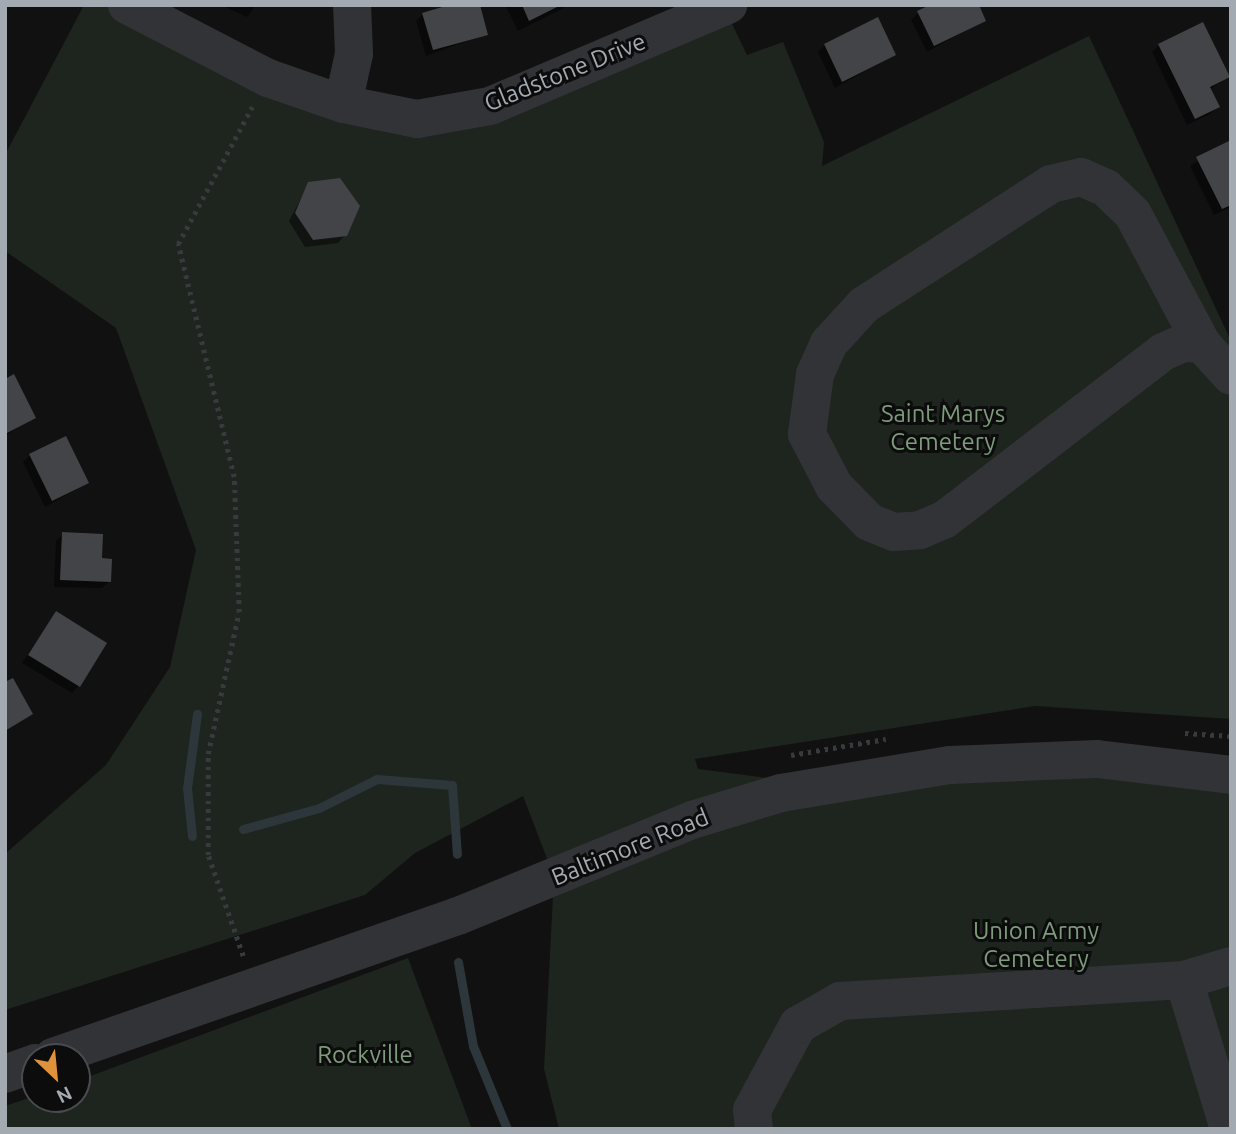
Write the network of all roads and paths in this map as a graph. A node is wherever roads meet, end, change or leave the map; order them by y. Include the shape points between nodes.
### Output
1 (127, 5) edge
2 (352, 5) edge
3 (729, 5) edge
4 (268, 78) junction
5 (343, 104) junction
6 (1202, 344) junction
7 (1231, 376) edge
8 (1231, 775) edge
9 (243, 958) dead end
10 (1231, 966) edge
11 (1184, 980) junction
12 (91, 1044) edge
13 (754, 1129) edge
14 (1229, 1129) edge

1 - 4 street, Gladstone Drive
2 - 5 street via 354,54
3 - 5 street, Gladstone Drive via 490,106 417,119
4 - 5 street, Gladstone Drive
4 - 9 path via 178,244 234,477 239,612 208,754 208,855
6 - 6 street via 1183,343 1163,352 944,520 920,530 894,532 869,522 834,486 807,434 815,374 829,343 864,305 1051,184 1081,177 1106,188 1133,214
6 - 7 street
8 - 12 street, Baltimore Road via 1097,759 950,765 781,793 692,820 458,916
10 - 11 street
11 - 13 street via 840,1001 798,1025 752,1110
11 - 14 street

